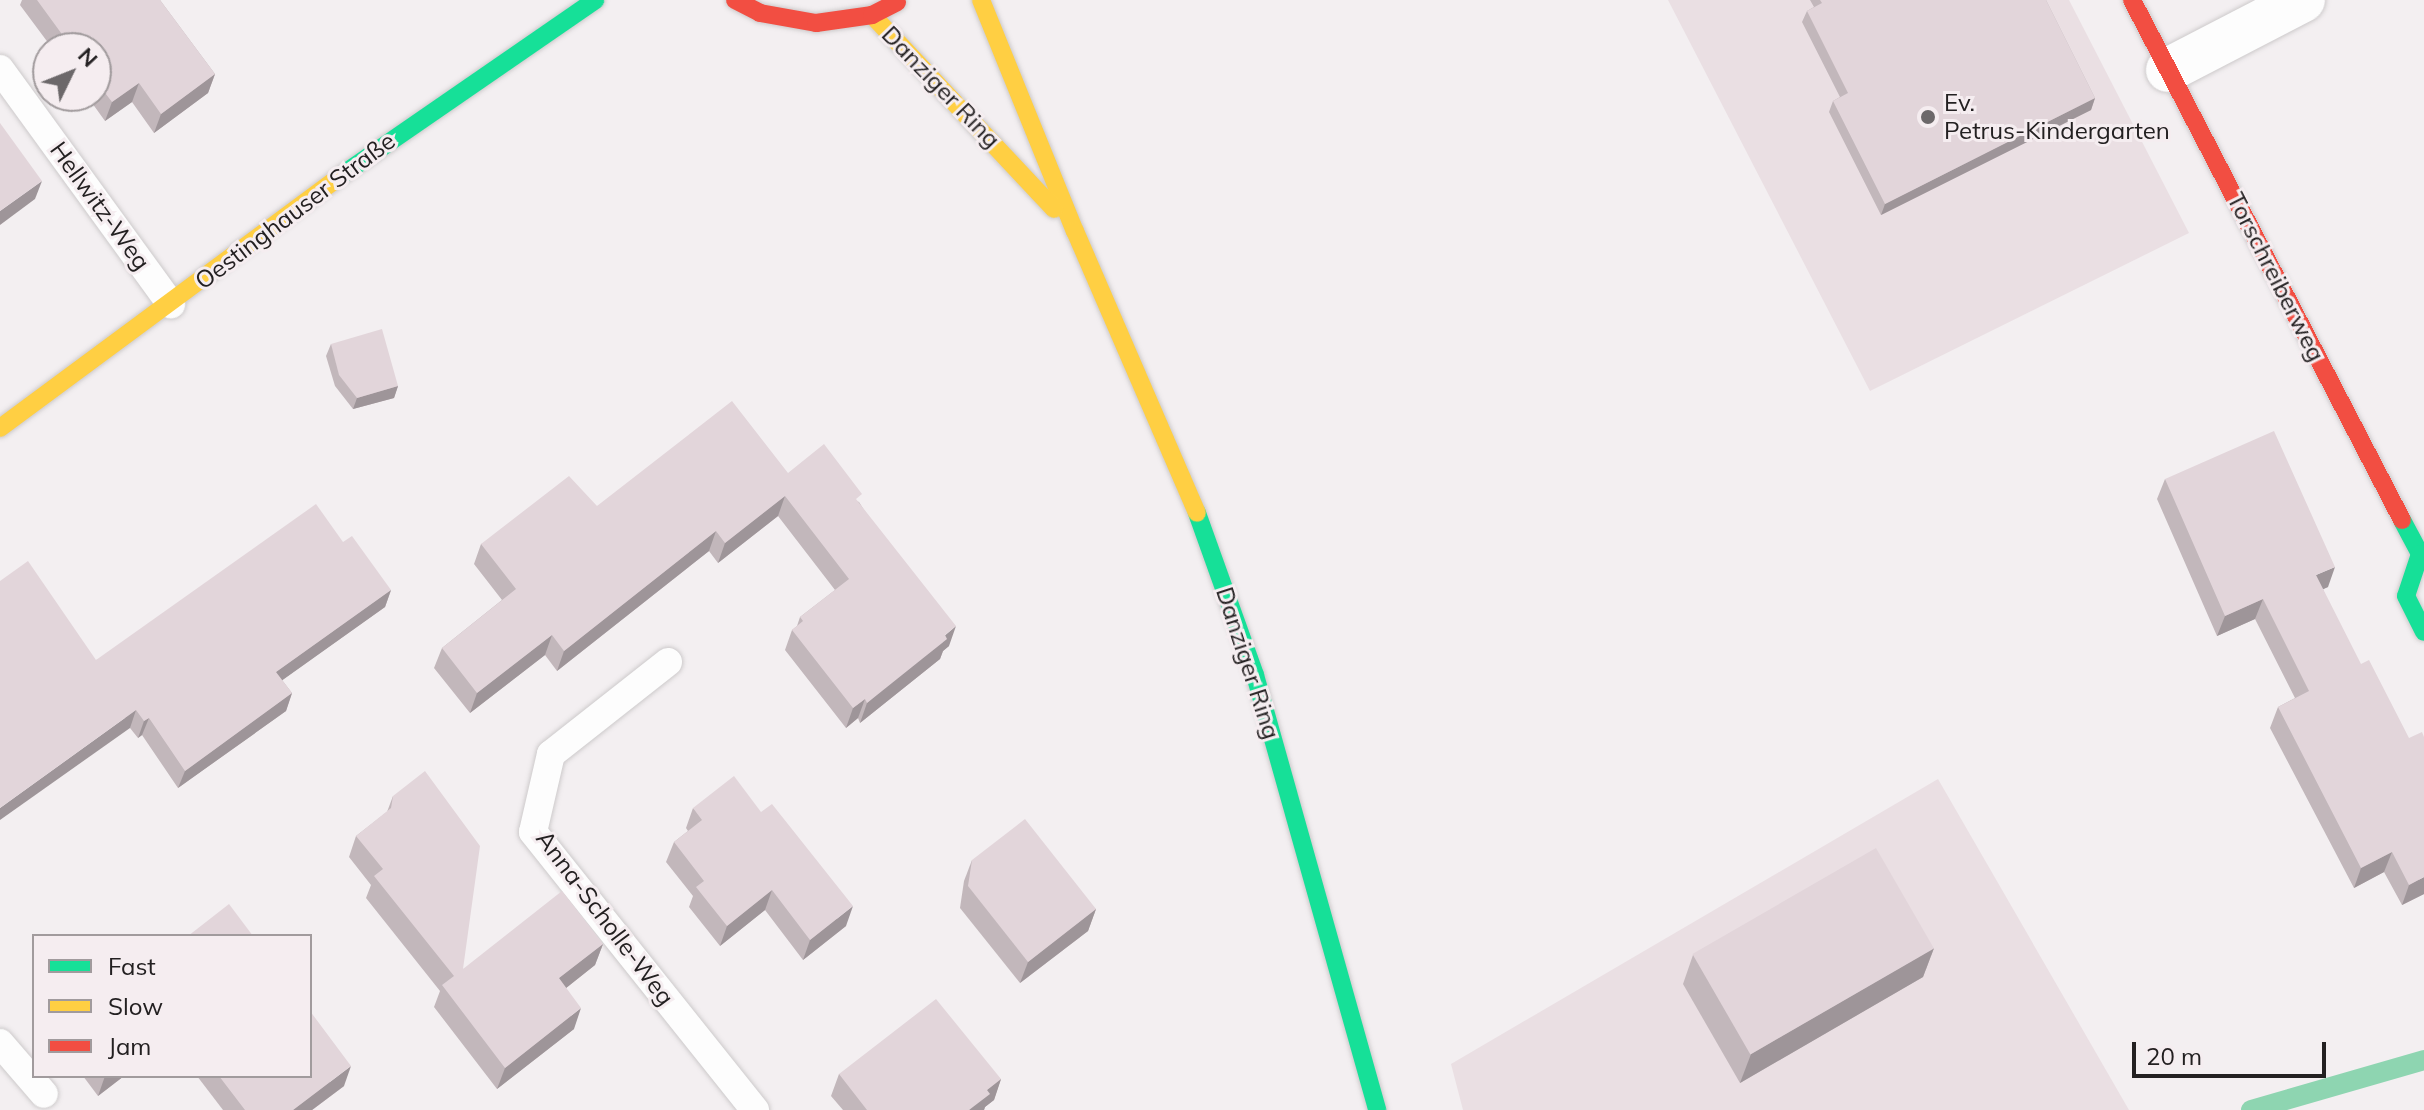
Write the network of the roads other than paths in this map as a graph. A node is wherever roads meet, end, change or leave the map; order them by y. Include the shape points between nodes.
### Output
1 (595, 0) edge
2 (735, 0) edge
3 (900, 0) edge
4 (981, 0) edge
5 (2132, 0) edge
6 (2303, 0) edge
7 (872, 15) junction
8 (0, 69) edge
9 (2168, 70) junction
10 (1075, 231) junction
11 (171, 304) junction
12 (0, 428) edge
13 (2422, 553) edge
14 (2424, 632) edge
15 (668, 662) dead end
16 (0, 1043) edge
17 (44, 1094) dead end
18 (755, 1110) edge
19 (1377, 1110) edge

1 - 11 main road, Oestinghauser Straße via 378,148
2 - 7 main road via 760,13 816,23
3 - 7 main road
4 - 10 main road, Danziger Ring
5 - 9 main road, Torschreiberweg
6 - 9 street
7 - 10 main road, Danziger Ring
8 - 11 lane, Hellwitz-Weg
9 - 13 main road, Torschreiberweg
10 - 19 main road, Danziger Ring via 1183,475 1255,675
11 - 12 main road, Oestinghauser Straße
13 - 14 main road, Torschreiberweg via 2406,596
15 - 18 lane, Anna-Scholle-Weg via 551,754 533,832
16 - 17 lane

